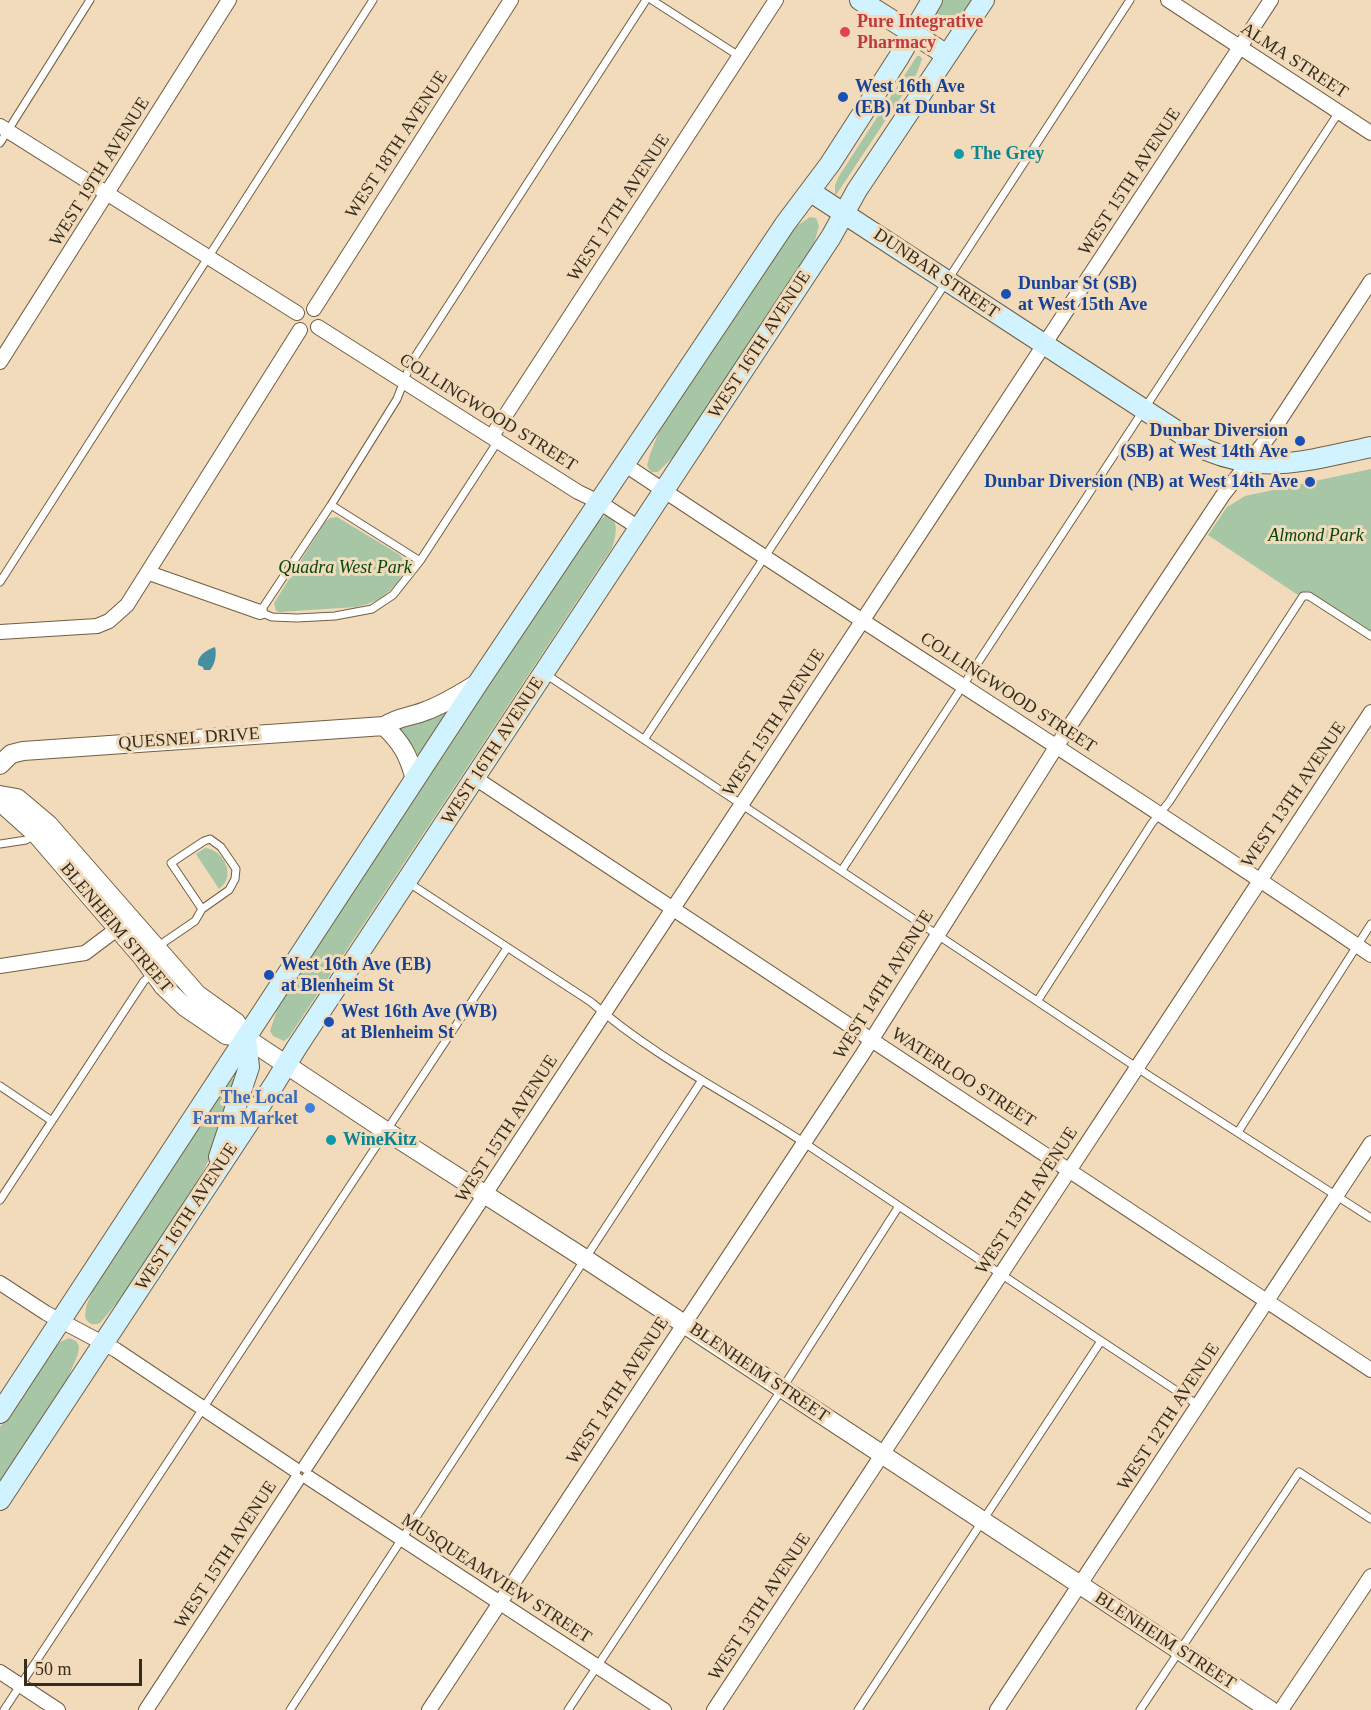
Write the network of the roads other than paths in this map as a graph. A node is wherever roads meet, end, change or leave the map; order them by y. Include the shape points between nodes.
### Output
1 (90, 0) edge
2 (229, 0) edge
3 (373, 0) edge
4 (511, 0) edge
5 (646, 0) edge
6 (652, 0) edge
7 (776, 0) edge
8 (860, 0) edge
9 (932, 0) edge
10 (984, 0) edge
11 (1130, 0) edge
12 (1168, 0) edge
13 (1271, 0) edge
14 (913, 33) junction
15 (1240, 47) junction
16 (947, 55) junction
17 (740, 56) junction
18 (1339, 112) junction
19 (4, 128) edge
20 (1371, 132) edge
21 (0, 143) edge
22 (810, 192) junction
23 (108, 193) junction
24 (845, 213) junction
25 (208, 257) junction
26 (947, 281) junction
27 (1371, 281) edge
28 (314, 309) junction
29 (297, 313) junction
30 (318, 327) junction
31 (300, 330) junction
32 (1044, 345) junction
33 (0, 362) edge
34 (404, 381) junction
35 (1144, 410) junction
36 (495, 438) junction
37 (1371, 447) edge
38 (1247, 463) junction
39 (624, 464) junction
40 (663, 491) junction
41 (599, 502) junction
42 (331, 505) junction
43 (639, 528) junction
44 (765, 557) junction
45 (420, 561) junction
46 (149, 573) junction
47 (0, 582) edge
48 (260, 612) junction
49 (863, 621) junction
50 (0, 632) edge
51 (1371, 636) edge
52 (544, 673) junction
53 (478, 683) junction
54 (963, 684) junction
55 (1371, 712) edge
56 (384, 726) junction
57 (645, 738) junction
58 (1056, 746) junction
59 (0, 765) edge
60 (475, 778) junction
61 (415, 780) junction
62 (1, 796) edge
63 (742, 804) junction
64 (1160, 814) junction
65 (36, 834) junction
66 (0, 844) edge
67 (842, 870) junction
68 (1258, 881) junction
69 (407, 882) junction
70 (202, 909) junction
71 (673, 909) junction
72 (124, 924) junction
73 (1371, 924) edge
74 (938, 934) junction
75 (1357, 946) junction
76 (507, 948) junction
77 (155, 949) junction
78 (1371, 955) edge
79 (0, 966) edge
80 (154, 973) junction
81 (1038, 1000) junction
82 (604, 1013) junction
83 (246, 1038) junction
84 (871, 1040) junction
85 (286, 1065) junction
86 (1135, 1066) junction
87 (702, 1080) junction
88 (0, 1086) edge
89 (52, 1121) junction
90 (386, 1131) junction
91 (1238, 1132) junction
92 (804, 1143) junction
93 (1371, 1143) edge
94 (1069, 1169) junction
95 (215, 1174) junction
96 (486, 1193) junction
97 (1337, 1196) junction
98 (0, 1200) edge
99 (899, 1206) junction
100 (1371, 1218) edge
101 (584, 1258) junction
102 (1001, 1274) junction
103 (0, 1283) edge
104 (1266, 1301) junction
105 (61, 1321) junction
106 (684, 1324) junction
107 (1101, 1341) junction
108 (104, 1343) junction
109 (1371, 1370) edge
110 (782, 1389) junction
111 (1198, 1404) junction
112 (203, 1407) junction
113 (0, 1413) edge
114 (882, 1455) junction
115 (302, 1473) junction
116 (0, 1500) edge
117 (1371, 1519) edge
118 (982, 1521) junction
119 (401, 1539) junction
120 (1371, 1576) edge
121 (1080, 1585) junction
122 (499, 1604) junction
123 (1179, 1650) junction
124 (597, 1666) junction
125 (0, 1672) edge
126 (20, 1685) junction
127 (4, 1710) edge
128 (58, 1710) edge
129 (146, 1710) edge
130 (290, 1710) edge
131 (429, 1710) edge
132 (568, 1710) edge
133 (664, 1710) edge
134 (714, 1710) edge
135 (858, 1710) edge
136 (997, 1710) edge
137 (1140, 1710) edge
138 (1270, 1710) edge
139 (1281, 1710) edge

1 - 19 lane
2 - 23 street, WEST 19TH AVENUE
3 - 25 lane
4 - 28 street, WEST 18TH AVENUE
5 - 34 lane via 411,363
6 - 17 lane
7 - 17 street, WEST 17TH AVENUE
8 - 14 main road
9 - 14 main road
10 - 16 main road, WEST 16TH AVENUE
11 - 26 lane
12 - 15 street, ALMA STREET
13 - 15 street, WEST 15TH AVENUE
14 - 16 main road
14 - 22 main road
15 - 18 street, ALMA STREET
15 - 32 street, WEST 15TH AVENUE
16 - 24 main road, WEST 16TH AVENUE
17 - 36 street, WEST 17TH AVENUE
18 - 20 street, ALMA STREET
18 - 35 lane
19 - 21 lane
19 - 23 street
22 - 24 main road, DUNBAR STREET
22 - 39 main road
23 - 25 street
23 - 33 street, WEST 19TH AVENUE
24 - 26 main road, DUNBAR STREET
24 - 40 main road, WEST 16TH AVENUE
25 - 29 street
25 - 47 lane
26 - 32 main road, DUNBAR STREET
26 - 44 lane
27 - 38 street, WEST 14TH AVENUE via 1270,435
28 - 29 street
28 - 30 street via 319,315
29 - 31 street via 295,321
30 - 31 street via 312,332
30 - 34 street, COLLINGWOOD STREET
31 - 46 street
32 - 35 main road, DUNBAR STREET
32 - 49 street, WEST 15TH AVENUE
34 - 36 street, COLLINGWOOD STREET
34 - 42 lane via 397,399
35 - 38 main road, DUNBAR STREET via 1206,450
35 - 54 lane
36 - 41 street, COLLINGWOOD STREET
36 - 45 lane
37 - 38 main road, DUNBAR STREET via 1276,465
38 - 58 street, WEST 14TH AVENUE
39 - 40 street, COLLINGWOOD STREET
39 - 41 main road
40 - 43 main road, WEST 16TH AVENUE
40 - 44 street, COLLINGWOOD STREET
41 - 43 street, COLLINGWOOD STREET
41 - 53 main road
42 - 45 lane
42 - 48 lane
43 - 52 main road, WEST 16TH AVENUE
44 - 49 street, COLLINGWOOD STREET
44 - 57 lane
45 - 48 lane via 393,595 372,609 297,618
46 - 48 street
46 - 50 street via 121,612 97,626
49 - 54 street, COLLINGWOOD STREET
49 - 63 street, WEST 15TH AVENUE
51 - 64 lane via 1309,596 1303,596
52 - 57 lane
52 - 60 main road, WEST 16TH AVENUE
53 - 56 street, QUESNEL DRIVE via 426,711 395,718
53 - 61 main road
54 - 58 street, COLLINGWOOD STREET
54 - 67 lane
55 - 68 street, WEST 13TH AVENUE
56 - 59 street, QUESNEL DRIVE via 23,751 11,754
56 - 61 street via 409,758
57 - 63 lane
58 - 64 street, COLLINGWOOD STREET
58 - 74 street, WEST 14TH AVENUE
60 - 69 main road, WEST 16TH AVENUE
60 - 71 street, WATERLOO STREET
61 - 83 main road
62 - 65 street, BLENHEIM STREET via 7,808
62 - 72 street, BLENHEIM STREET via 16,798 49,825
63 - 67 lane
63 - 71 street, WEST 15TH AVENUE
64 - 68 street, COLLINGWOOD STREET
64 - 81 lane
65 - 66 lane via 26,840
65 - 72 street, BLENHEIM STREET
67 - 74 lane
68 - 75 street, COLLINGWOOD STREET
68 - 86 street, WEST 13TH AVENUE
69 - 76 lane
69 - 85 main road, WEST 16TH AVENUE
70 - 70 lane via 229,890 235,879 236,869 221,847 210,839 171,863
70 - 77 lane via 195,921
71 - 82 street, WEST 15TH AVENUE
71 - 84 street, WATERLOO STREET
72 - 77 street, BLENHEIM STREET
72 - 79 street via 86,953
72 - 80 street, BLENHEIM STREET
73 - 75 lane
74 - 81 lane
74 - 84 street, WEST 14TH AVENUE
75 - 78 street, COLLINGWOOD STREET
75 - 91 lane
76 - 82 lane
76 - 90 lane
77 - 83 street, BLENHEIM STREET via 196,994 236,1022
80 - 83 street, BLENHEIM STREET via 184,1007 226,1035
80 - 89 lane via 144,981
81 - 86 lane
82 - 87 lane
82 - 96 street, WEST 15TH AVENUE
83 - 85 street, BLENHEIM STREET
83 - 95 main road via 249,1067
83 - 105 main road
84 - 92 street, WEST 14TH AVENUE
84 - 94 street, WATERLOO STREET
85 - 90 street, BLENHEIM STREET
85 - 95 main road, WEST 16TH AVENUE
86 - 91 lane
86 - 94 street, WEST 13TH AVENUE
87 - 92 lane
87 - 101 lane
88 - 89 lane
89 - 98 lane
90 - 96 street, BLENHEIM STREET
90 - 112 lane
91 - 97 lane
92 - 99 lane
92 - 106 street, WEST 14TH AVENUE
93 - 97 street, WEST 12TH AVENUE
94 - 102 street, WEST 13TH AVENUE
94 - 104 street, WATERLOO STREET
95 - 108 main road, WEST 16TH AVENUE
96 - 101 street, BLENHEIM STREET
96 - 115 street, WEST 15TH AVENUE
97 - 100 lane
97 - 104 street, WEST 12TH AVENUE
99 - 102 lane
99 - 110 lane
101 - 106 street, BLENHEIM STREET
101 - 119 lane
102 - 107 lane
102 - 114 street, WEST 13TH AVENUE
103 - 105 street, MUSQUEAMVIEW STREET
104 - 109 street, WATERLOO STREET
104 - 111 street, WEST 12TH AVENUE
105 - 108 street, MUSQUEAMVIEW STREET
105 - 113 main road
106 - 110 street, BLENHEIM STREET
106 - 122 street, WEST 14TH AVENUE
107 - 111 lane
107 - 118 lane
108 - 112 street, MUSQUEAMVIEW STREET
108 - 116 main road, WEST 16TH AVENUE
110 - 114 street, BLENHEIM STREET
110 - 124 lane
111 - 121 street, WEST 12TH AVENUE
112 - 115 street, MUSQUEAMVIEW STREET
112 - 126 lane
114 - 118 street, BLENHEIM STREET
114 - 134 street, WEST 13TH AVENUE
115 - 119 street, MUSQUEAMVIEW STREET
115 - 129 street, WEST 15TH AVENUE
117 - 123 lane via 1299,1472
118 - 121 street, BLENHEIM STREET
118 - 135 lane
119 - 122 street, MUSQUEAMVIEW STREET
119 - 130 lane
120 - 139 street
121 - 123 street, BLENHEIM STREET
121 - 136 street, WEST 12TH AVENUE
122 - 124 street, MUSQUEAMVIEW STREET
122 - 131 street, WEST 14TH AVENUE
123 - 137 lane
123 - 138 street, BLENHEIM STREET
124 - 132 lane
124 - 133 street, MUSQUEAMVIEW STREET
125 - 126 street
126 - 127 lane
126 - 128 street

